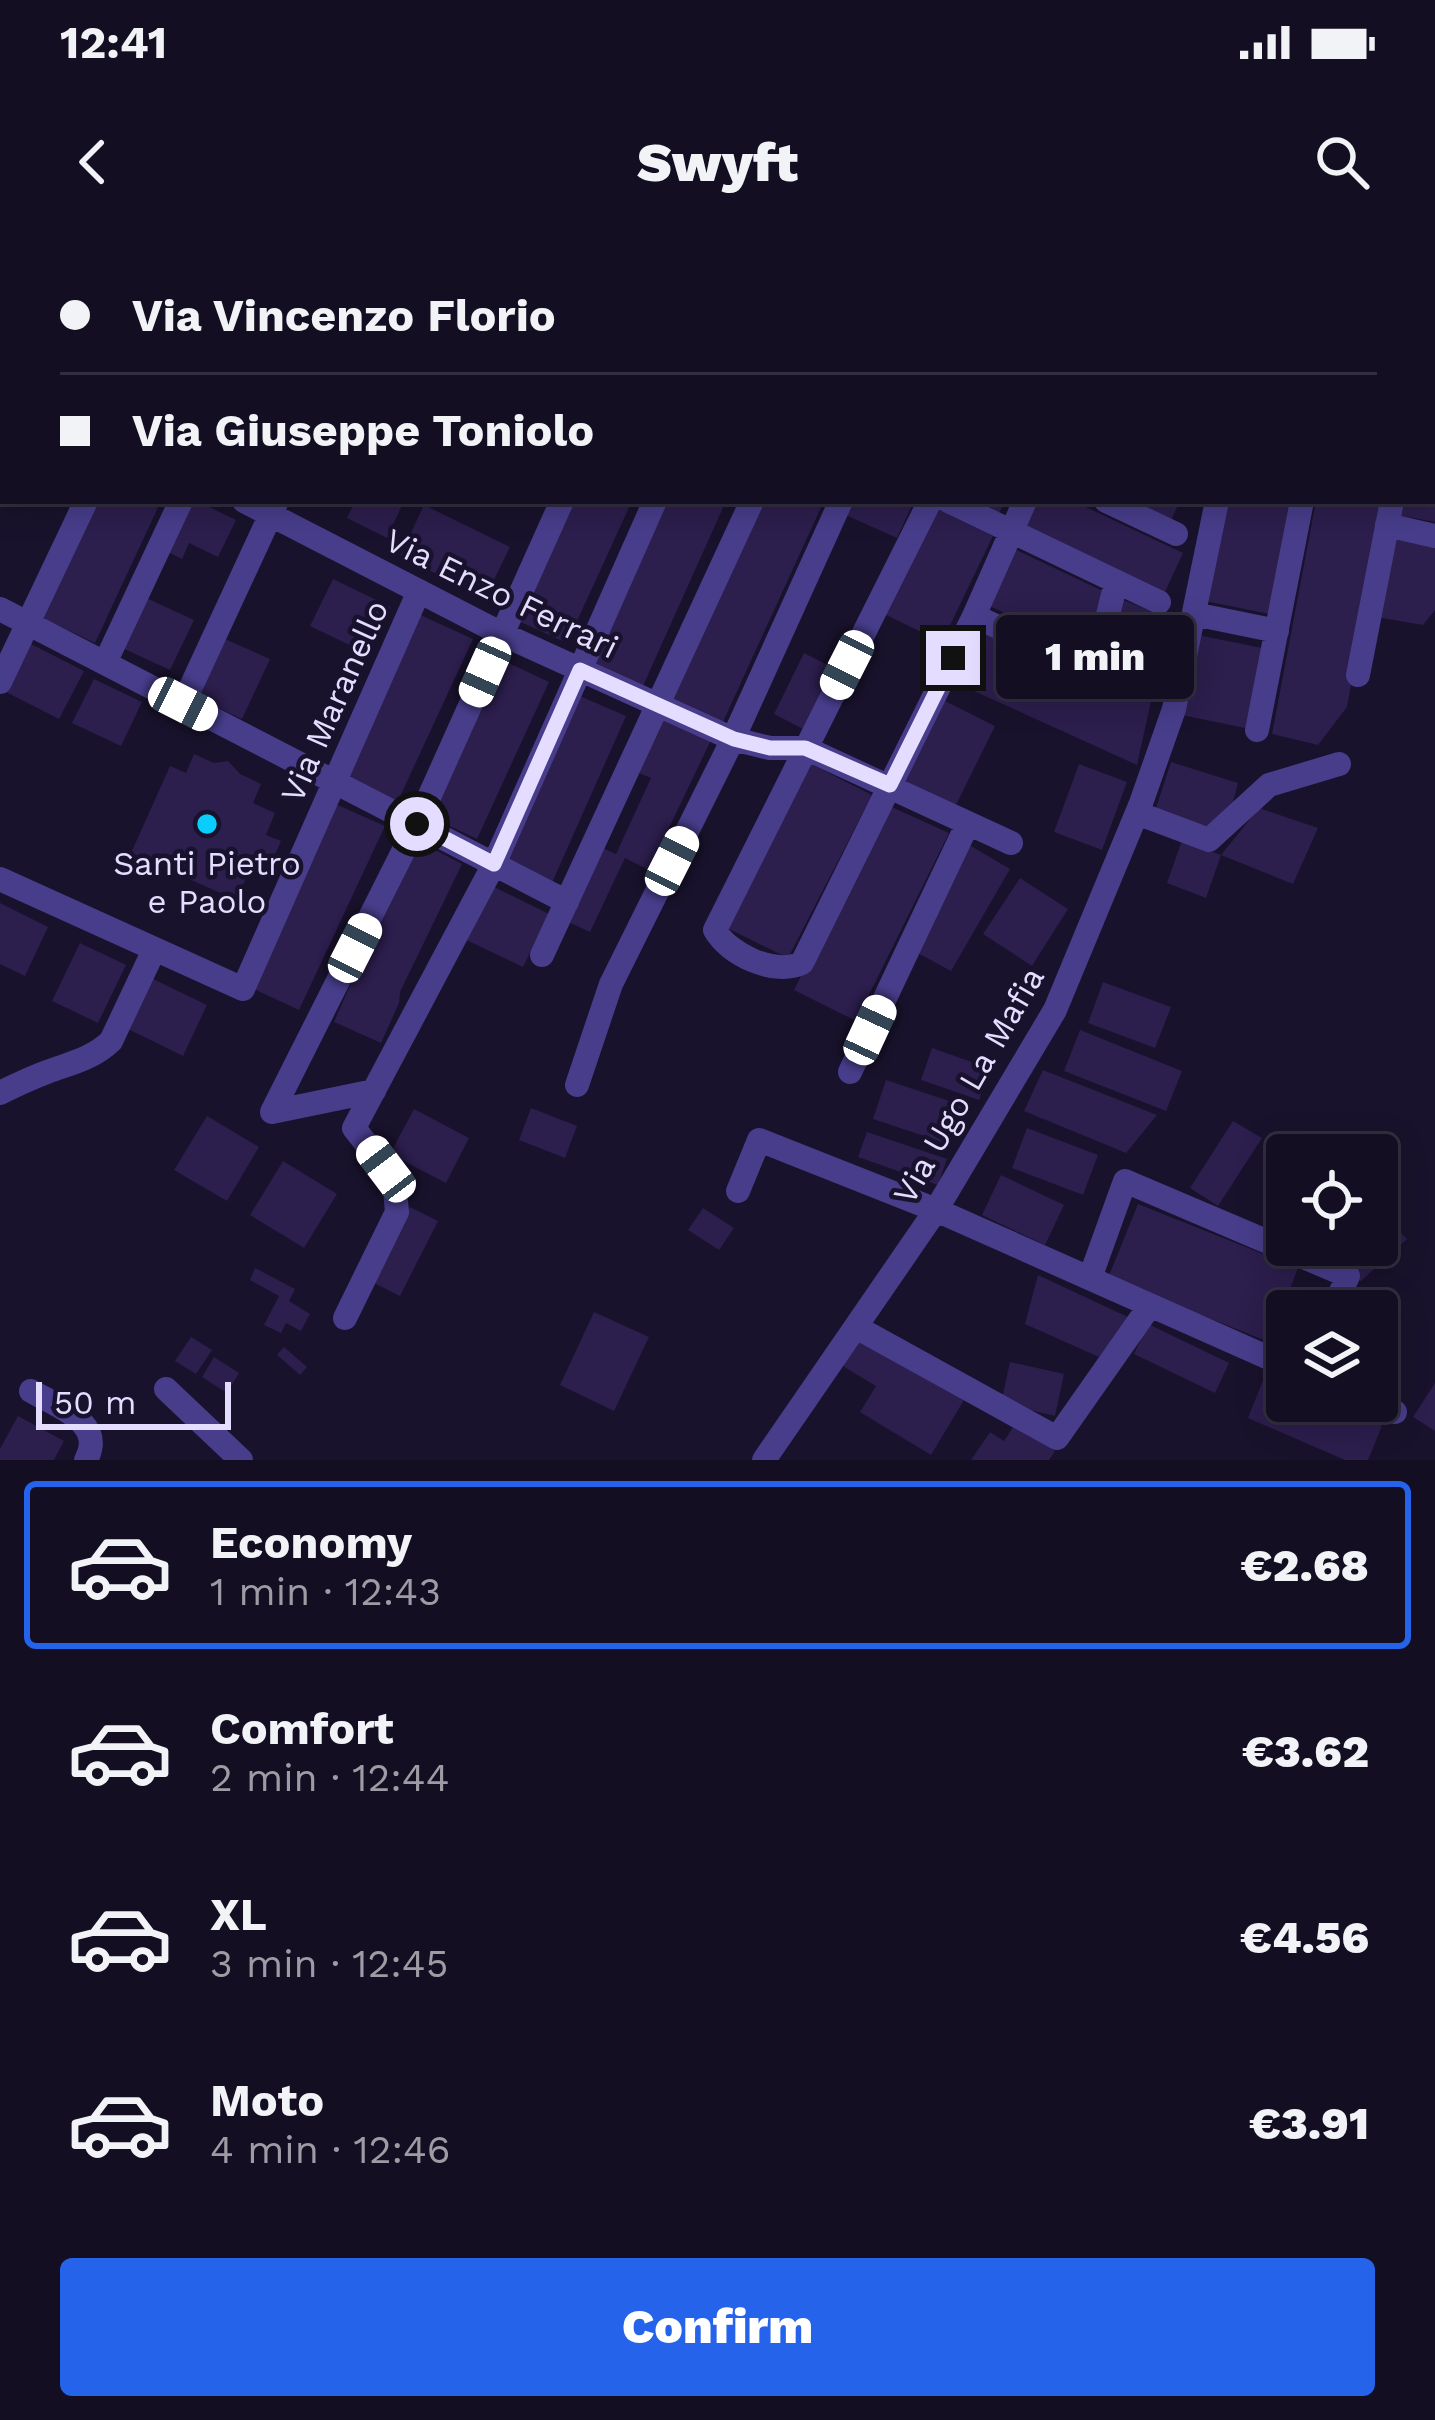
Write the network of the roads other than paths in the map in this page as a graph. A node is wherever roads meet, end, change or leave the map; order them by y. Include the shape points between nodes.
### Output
1 (85, 504) edge
2 (180, 504) edge
3 (561, 504) edge
4 (654, 504) edge
5 (751, 504) edge
6 (840, 504) edge
7 (928, 504) edge
8 (954, 504) edge
9 (1024, 504) edge
10 (1112, 504) edge
11 (1216, 504) edge
12 (1302, 504) edge
13 (273, 508) edge
14 (1390, 513) edge
15 (1011, 531) junction
16 (1176, 534) dead end
17 (1435, 536) edge
18 (1116, 582) junction
19 (419, 591) junction
20 (1159, 602) dead end
21 (0, 609) edge
22 (1194, 614) junction
23 (974, 616) junction
24 (28, 624) junction
25 (1277, 632) junction
26 (502, 634) junction
27 (105, 663) junction
28 (580, 670) junction
29 (1094, 672) junction
30 (1358, 675) dead end
31 (0, 682) edge
32 (1136, 690) dead end
33 (183, 704) junction
34 (659, 705) junction
35 (1257, 730) dead end
36 (734, 739) junction
37 (805, 748) junction
38 (1339, 764) dead end
39 (335, 782) junction
40 (890, 785) junction
41 (1137, 813) junction
42 (968, 823) junction
43 (417, 824) junction
44 (1011, 843) dead end
45 (494, 864) junction
46 (0, 879) edge
47 (567, 902) junction
48 (154, 950) junction
49 (542, 955) dead end
50 (850, 1072) dead end
51 (577, 1085) dead end
52 (374, 1091) junction
53 (0, 1093) edge
54 (738, 1191) dead end
55 (936, 1210) junction
56 (1090, 1278) junction
57 (1342, 1290) edge
58 (1149, 1306) junction
59 (345, 1318) dead end
60 (856, 1327) junction
61 (1266, 1357) edge
62 (166, 1389) dead end
63 (31, 1391) dead end
64 (86, 1460) edge
65 (241, 1460) edge
66 (764, 1460) edge

1 - 24 street
2 - 27 street
3 - 26 street
4 - 28 street
5 - 34 street
6 - 36 street
7 - 37 street
8 - 15 street
9 - 15 street
10 - 16 street
11 - 22 street, Via Ugo La Mafia
12 - 25 street
13 - 19 street, Via Enzo Ferrari
13 - 33 street
14 - 17 street
14 - 30 street
15 - 18 street
15 - 23 street
18 - 20 street
18 - 29 street
19 - 26 street, Via Enzo Ferrari
19 - 39 street, Via Maranello
21 - 24 street
22 - 25 street
22 - 41 street, Via Ugo La Mafia via 1174,709
23 - 29 street
23 - 40 street
24 - 27 street
24 - 31 street
25 - 35 street
26 - 28 street, Via Enzo Ferrari
26 - 43 street
27 - 33 street
28 - 34 street, Via Enzo Ferrari
28 - 45 street
29 - 32 street
33 - 39 street
34 - 36 street, Via Enzo Ferrari
34 - 47 street
36 - 37 street, Via Enzo Ferrari
36 - 51 street via 611,984
37 - 40 street, Via Enzo Ferrari
37 - 40 street via 715,930 723,945 774,969 802,963
38 - 41 street via 1269,785 1209,840
39 - 43 street
39 - 48 street, Via Maranello via 243,989
40 - 42 street, Via Enzo Ferrari
41 - 55 street, Via Ugo La Mafia via 1055,1010
42 - 44 street, Via Enzo Ferrari
42 - 50 street
43 - 45 street
43 - 52 street via 272,1112
45 - 47 street
45 - 52 street
46 - 48 street, Via Maranello
47 - 49 street
48 - 53 street via 100,1052
52 - 59 street via 354,1128 386,1169 398,1212
54 - 55 street via 759,1140
55 - 56 street
55 - 60 street, Via Ugo La Mafia
56 - 57 street via 1125,1181 1348,1276
56 - 58 street
58 - 60 street via 1058,1438
58 - 61 street
60 - 66 street, Via Ugo La Mafia
62 - 65 street
63 - 64 street via 86,1424 93,1448

